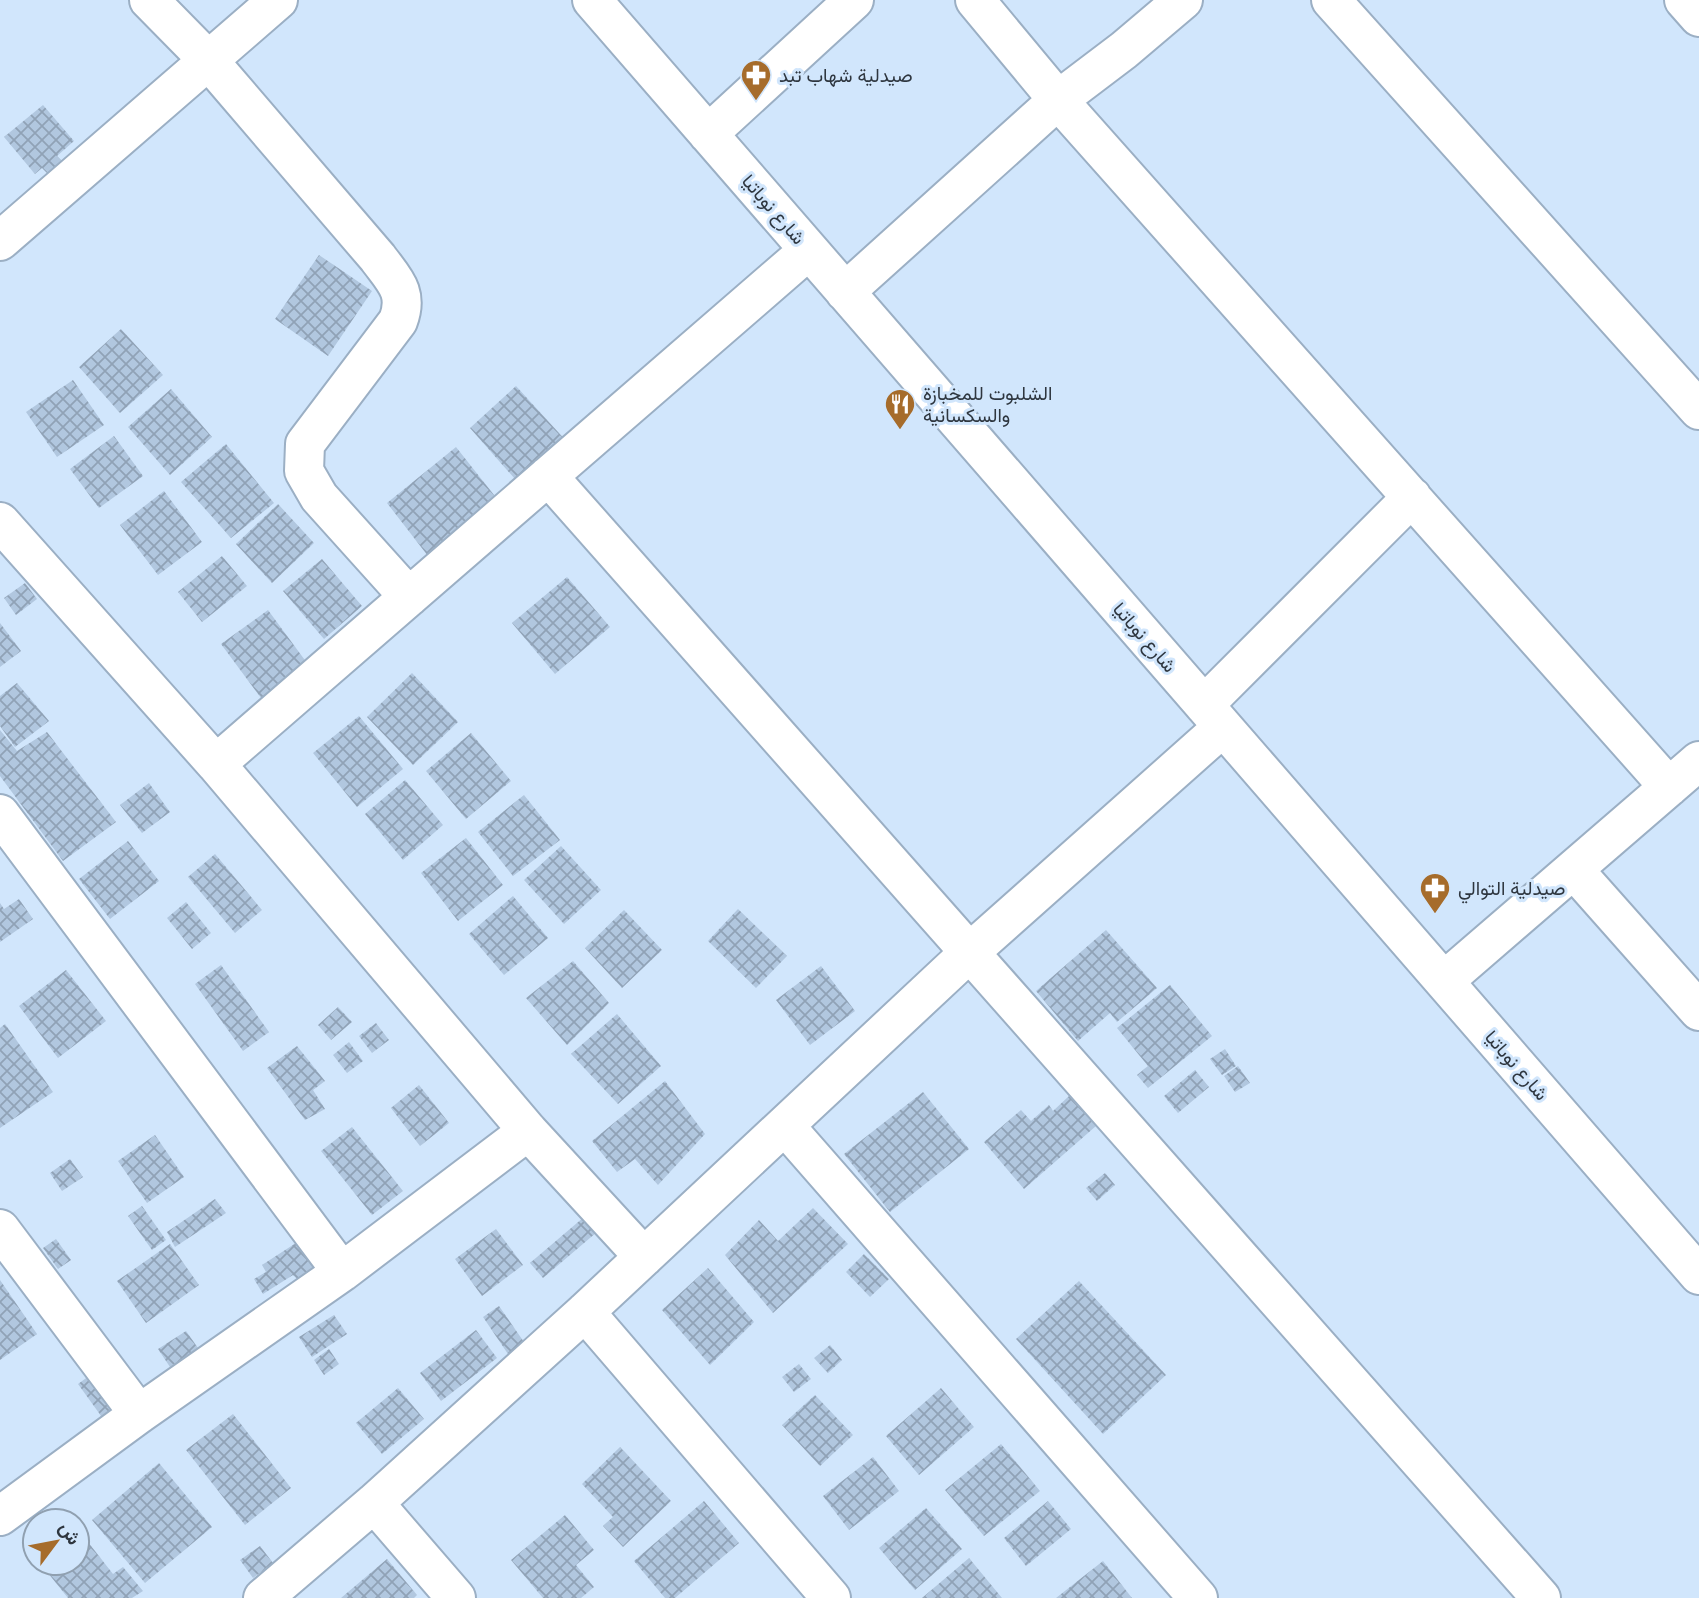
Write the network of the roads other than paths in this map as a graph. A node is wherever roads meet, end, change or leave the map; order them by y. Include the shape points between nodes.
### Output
1 (149, 0) edge
2 (278, 0) edge
3 (592, 0) edge
4 (854, 0) edge
5 (975, 0) edge
6 (1183, 0) edge
7 (1331, 0) edge
8 (1684, 0) edge
9 (1699, 17) edge
10 (208, 61) junction
11 (1058, 100) junction
12 (708, 134) junction
13 (0, 241) edge
14 (809, 250) junction
15 (845, 292) junction
16 (1699, 410) edge
17 (548, 476) junction
18 (1412, 498) junction
19 (6, 542) edge
20 (409, 597) junction
21 (1213, 716) junction
22 (1699, 761) edge
23 (216, 764) junction
24 (1669, 787) junction
25 (0, 814) edge
26 (1574, 870) junction
27 (970, 952) junction
28 (1444, 981) junction
29 (1699, 1012) edge
30 (785, 1126) junction
31 (528, 1131) junction
32 (0, 1229) edge
33 (644, 1257) junction
34 (342, 1272) junction
35 (1699, 1275) edge
36 (585, 1312) junction
37 (139, 1414) junction
38 (374, 1503) junction
39 (0, 1516) edge
40 (263, 1598) edge
41 (456, 1598) edge
42 (831, 1598) edge
43 (1198, 1598) edge
44 (1541, 1598) edge

1 - 10 street
2 - 10 street
3 - 12 street, شارع نوباتيا
4 - 12 street
5 - 11 street
6 - 11 street
7 - 16 street
8 - 9 street
10 - 13 street
10 - 20 street via 399,287 403,306 398,321 305,444 303,456 304,471 319,497
11 - 15 street
11 - 18 street
12 - 14 street, شارع نوباتيا
14 - 15 street, شارع نوباتيا
14 - 17 street
15 - 21 street, شارع نوباتيا
17 - 20 street
17 - 27 street
18 - 21 street
18 - 24 street
19 - 23 street
20 - 23 street
21 - 27 street
21 - 28 street, شارع نوباتيا
22 - 24 street
23 - 31 street
24 - 26 street
25 - 34 street
26 - 28 street
26 - 29 street
27 - 30 street
27 - 44 street
28 - 35 street, شارع نوباتيا
30 - 33 street
30 - 43 street
31 - 33 street
31 - 34 street
32 - 37 street
33 - 36 street
34 - 37 street
36 - 38 street
36 - 42 street
37 - 39 street
38 - 40 street
38 - 41 street

